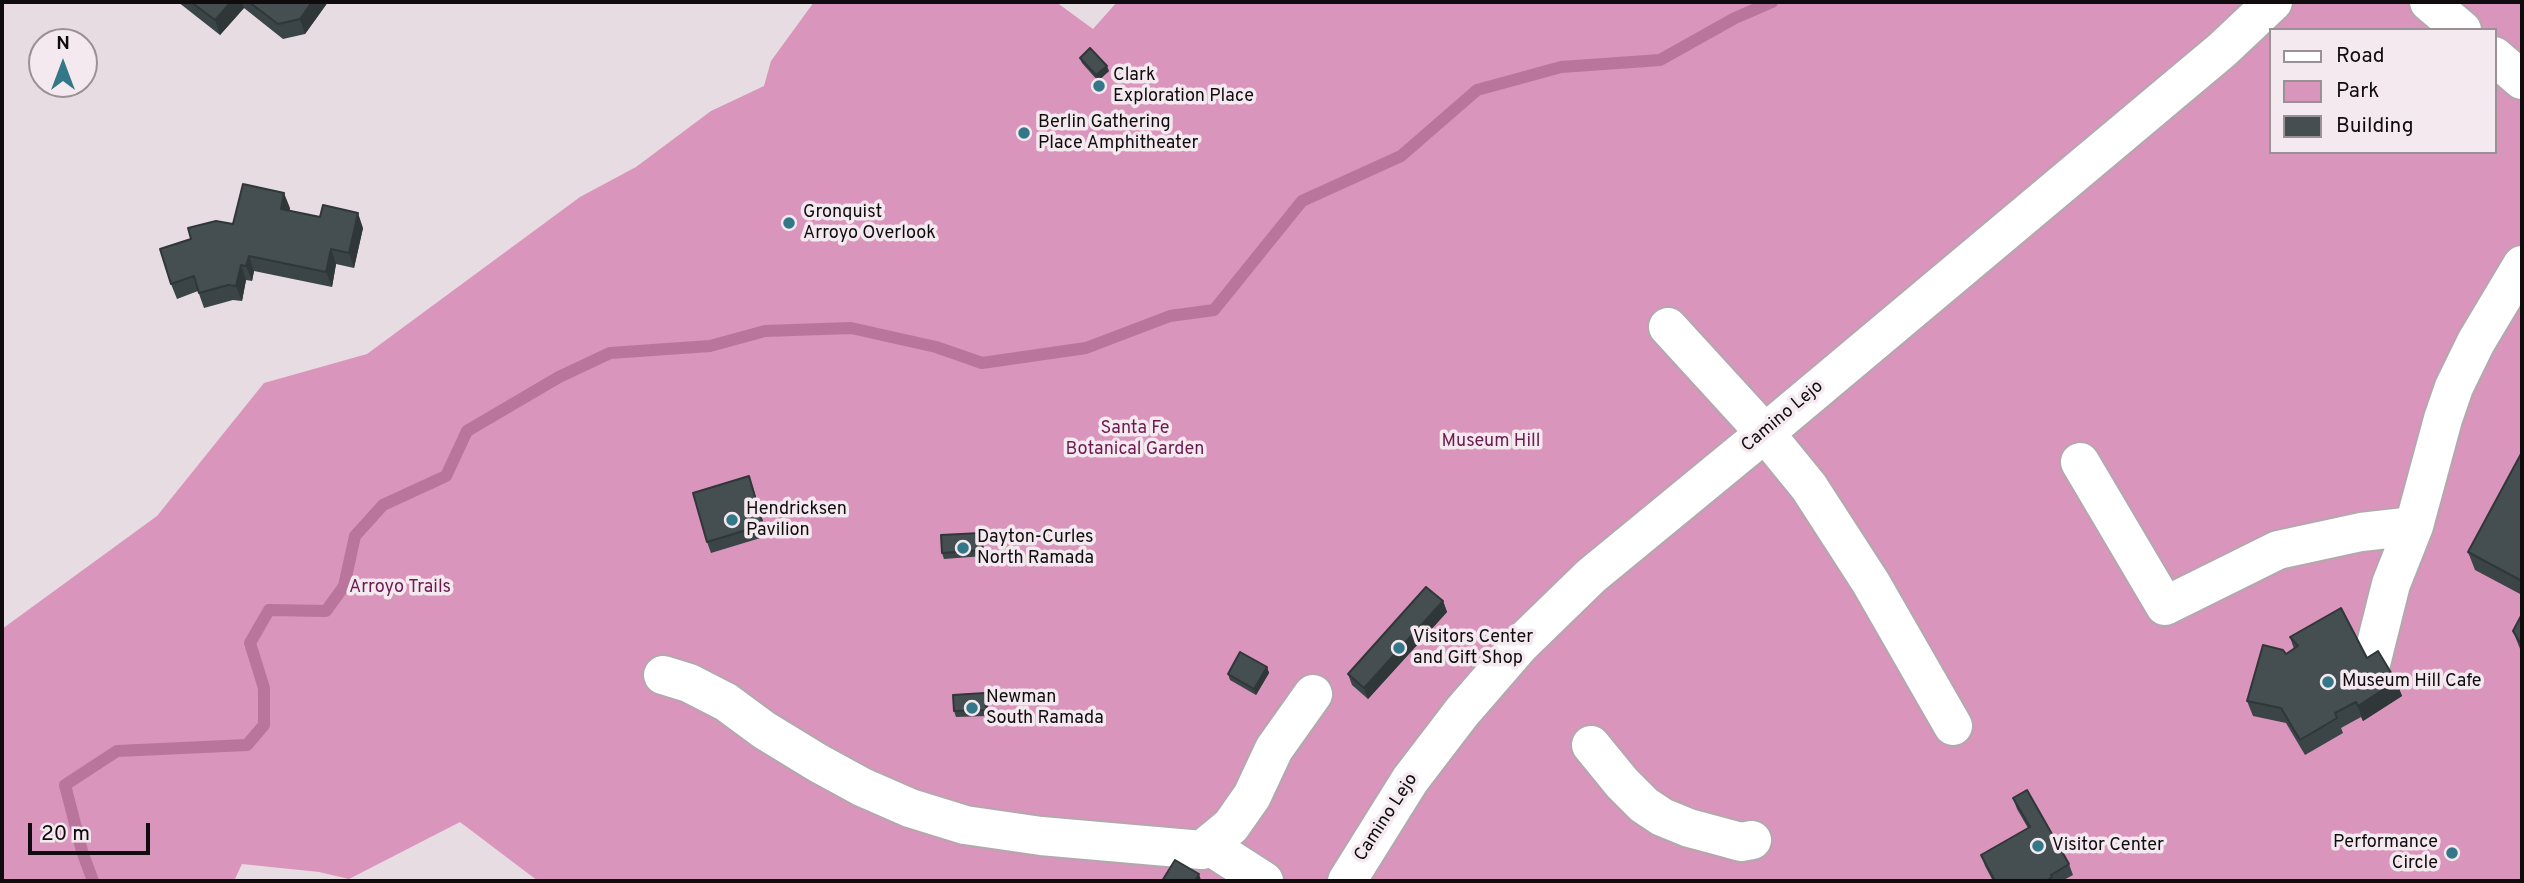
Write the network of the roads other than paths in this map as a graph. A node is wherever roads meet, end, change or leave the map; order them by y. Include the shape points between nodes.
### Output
1 (2273, 2) edge
2 (2429, 2) edge
3 (2460, 28) edge
4 (2496, 58) edge
5 (2522, 80) edge
6 (2522, 265) edge
7 (1668, 327) dead end
8 (1765, 433) junction
9 (2080, 462) dead end
10 (2414, 526) junction
11 (2370, 668) edge
12 (663, 675) dead end
13 (1313, 694) dead end
14 (1953, 726) dead end
15 (1591, 745) dead end
16 (1752, 840) dead end
17 (1208, 845) junction
18 (1265, 881) edge
19 (1347, 881) edge

1 - 8 street, Camino Lejo via 2222,50
2 - 3 street
4 - 5 street
6 - 10 street via 2454,387
7 - 8 street
8 - 14 street via 1809,486 1851,551
8 - 19 street, Camino Lejo via 1591,576 1520,645 1410,780
9 - 10 street via 2165,606 2278,550
10 - 11 street via 2391,584
12 - 17 street via 689,682 818,763 910,808 965,825 1041,836 1202,850
13 - 17 street via 1274,749 1245,806
15 - 16 street via 1622,783 1662,817 1741,842
17 - 18 street

